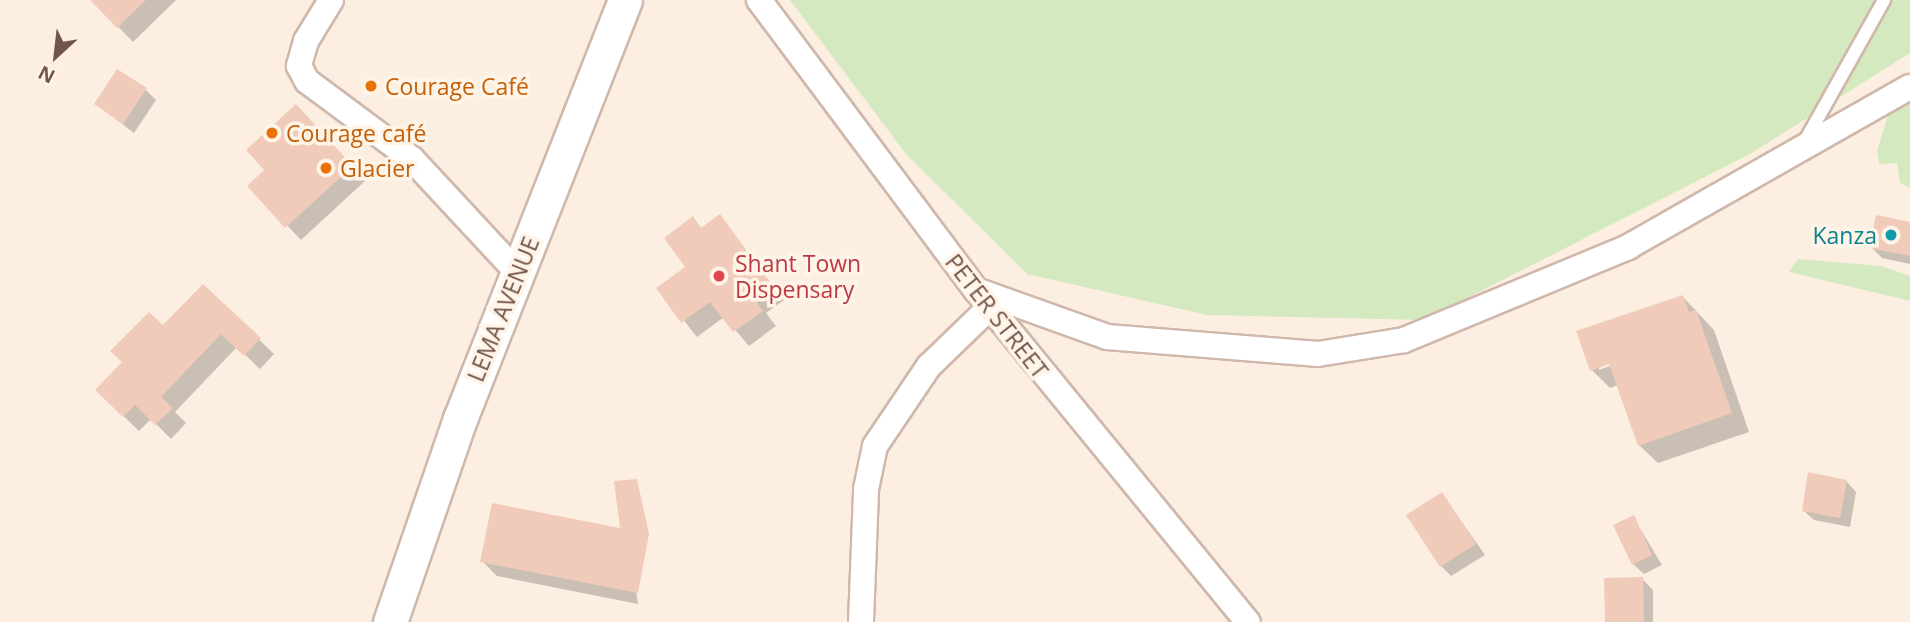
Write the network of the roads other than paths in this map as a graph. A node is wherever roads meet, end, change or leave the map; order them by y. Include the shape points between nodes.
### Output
1 (331, 0) edge
2 (625, 0) edge
3 (759, 0) edge
4 (1884, 0) edge
5 (1910, 86) edge
6 (1803, 144) junction
7 (518, 273) junction
8 (983, 299) junction
9 (390, 622) edge
10 (861, 622) edge
11 (1248, 622) edge

1 - 7 street via 306,41 299,66 307,81 412,159
2 - 7 main road, LEMA AVENUE
3 - 8 street, PETER STREET
4 - 6 lane
5 - 6 street
6 - 8 street via 1628,247 1404,340 1318,354 1107,337
7 - 9 main road, LEMA AVENUE
8 - 10 street via 929,366 875,446 866,489
8 - 11 street, PETER STREET

